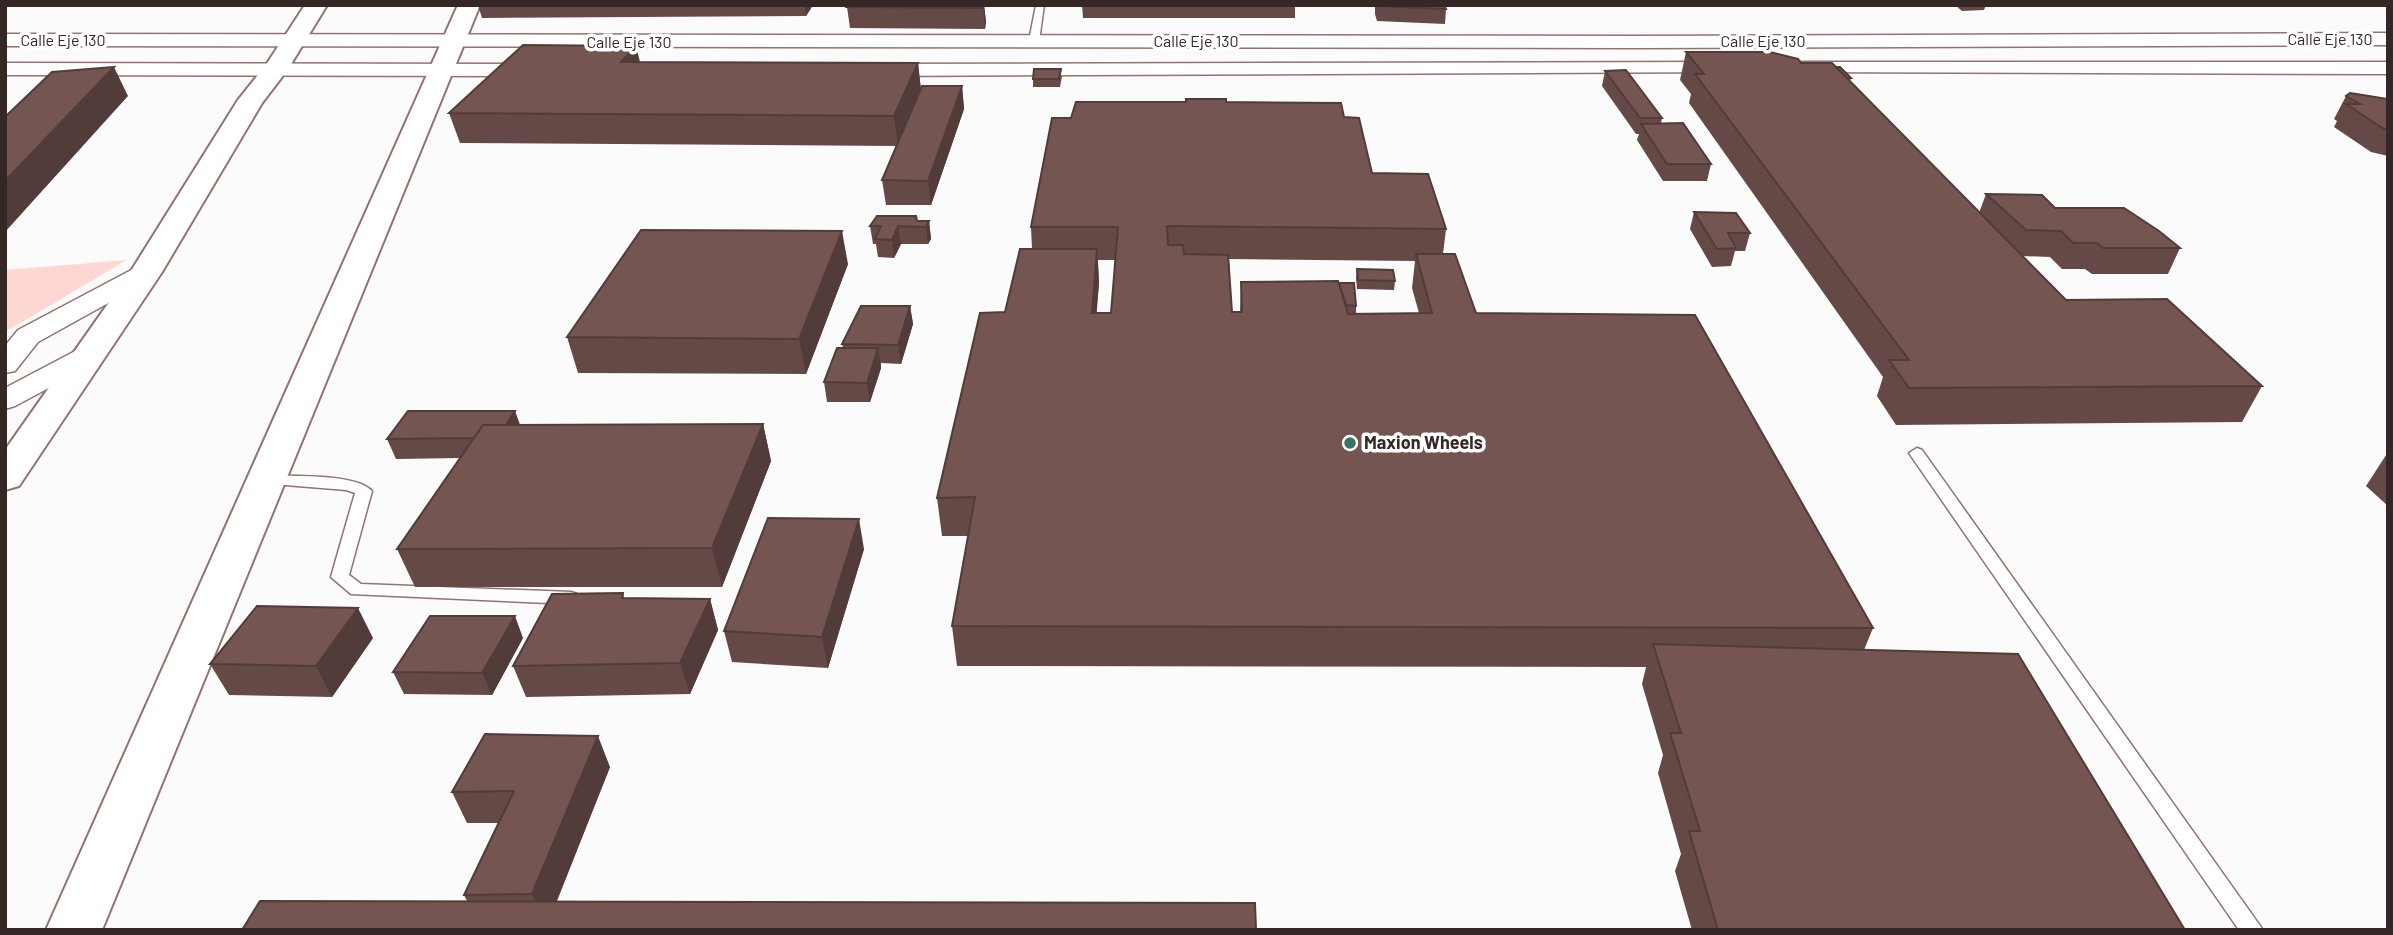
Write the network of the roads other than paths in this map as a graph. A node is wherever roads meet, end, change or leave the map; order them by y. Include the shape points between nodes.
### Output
1 (316, 5) edge
2 (469, 5) edge
3 (1040, 5) edge
4 (2388, 39) edge
5 (5, 40) edge
6 (293, 40) junction
7 (2077, 40) junction
8 (1034, 41) junction
9 (1081, 41) junction
10 (1635, 42) junction
11 (449, 56) junction
12 (1655, 68) junction
13 (1752, 68) edge
14 (1780, 68) edge
15 (2388, 68) edge
16 (5, 69) edge
17 (276, 69) junction
18 (2116, 69) junction
19 (555, 70) edge
20 (860, 70) edge
21 (1027, 70) junction
22 (1076, 71) junction
23 (146, 272) junction
24 (91, 354) junction
25 (5, 365) edge
26 (5, 400) edge
27 (1917, 453) dead end
28 (5, 478) edge
29 (267, 480) junction
30 (592, 599) edge
31 (74, 930) edge
32 (2252, 930) edge

1 - 6 street
2 - 11 street
3 - 8 lane
4 - 7 street, Calle Eje 130
5 - 6 street, Calle Eje 130
6 - 11 street, Calle Eje 130
6 - 17 street
7 - 10 street, Calle Eje 130
7 - 18 street
8 - 9 street, Calle Eje 130
8 - 11 street, Calle Eje 130
8 - 21 street
9 - 10 street, Calle Eje 130
9 - 22 street
10 - 12 street
11 - 17 street, Calle Eje 130
11 - 19 street, Calle Eje 130
11 - 29 street
12 - 13 street, Calle Eje 130
12 - 22 street, Calle Eje 130
14 - 18 street, Calle Eje 130
15 - 18 street, Calle Eje 130
16 - 17 street, Calle Eje 130
17 - 23 street via 251,100
20 - 21 street, Calle Eje 130
21 - 22 street, Calle Eje 130
23 - 24 street
23 - 25 street via 28,336
24 - 26 street
24 - 28 street
27 - 32 lane
29 - 30 lane via 348,485 364,491 340,577 357,590
29 - 31 street

